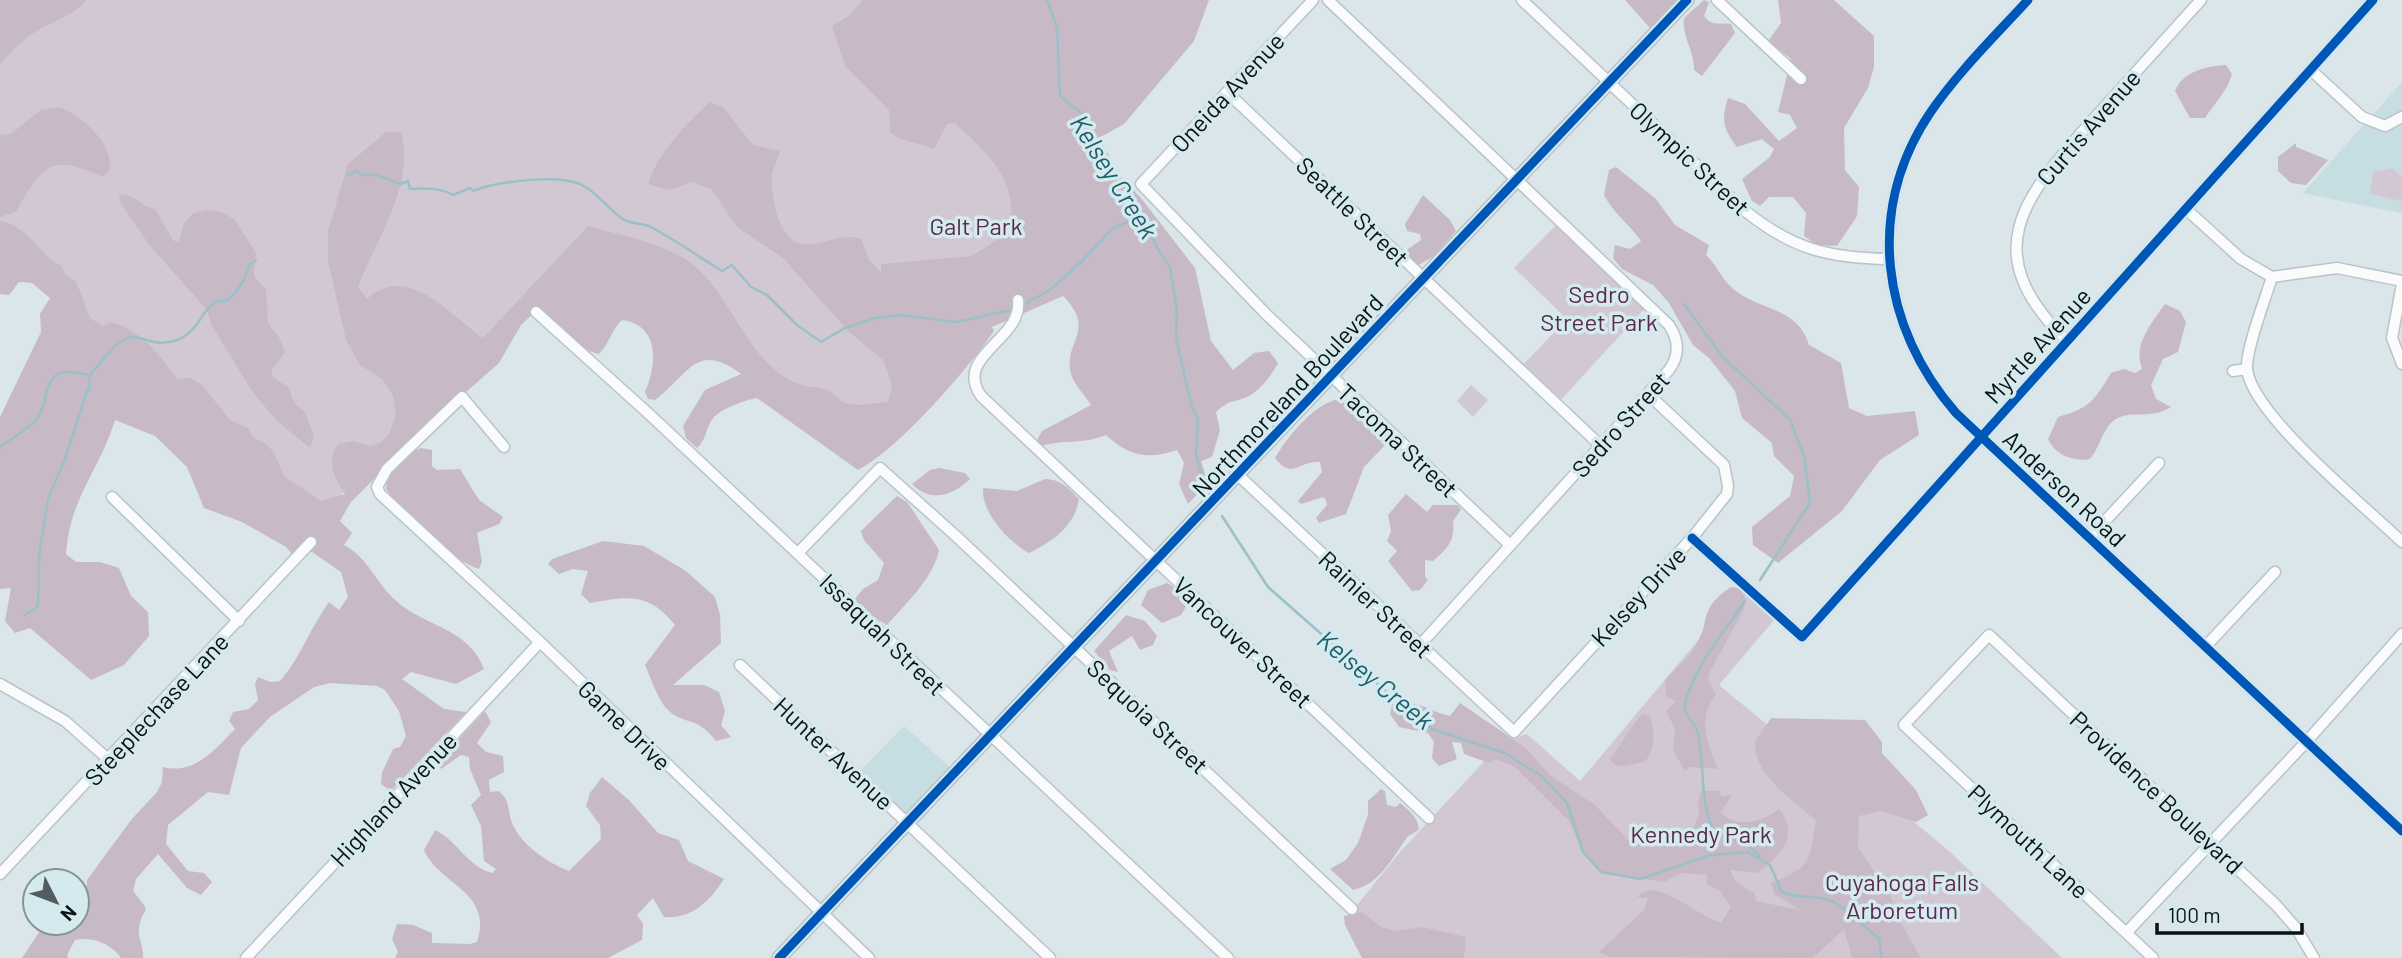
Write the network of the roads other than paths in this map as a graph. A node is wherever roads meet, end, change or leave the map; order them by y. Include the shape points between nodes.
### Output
1 (1313, 0) edge
2 (1328, 0) edge
3 (1522, 0) edge
4 (1686, 0) edge
5 (1717, 0) edge
6 (2028, 0) edge
7 (2201, 0) edge
8 (2373, 0) edge
9 (2311, 70) junction
10 (1801, 79) dead end
11 (1609, 82) junction
12 (1228, 93) junction
13 (2402, 117) edge
14 (1517, 179) junction
15 (1141, 184) joint
16 (2186, 209) junction
17 (1888, 259) junction
18 (2272, 277) junction
19 (1423, 278) junction
20 (2402, 283) edge
21 (1018, 300) dead end
22 (536, 312) dead end
23 (2066, 340) junction
24 (2402, 364) edge
25 (2247, 369) junction
26 (2233, 371) dead end
27 (1331, 377) junction
28 (1648, 394) junction
29 (1981, 437) junction
30 (1601, 446) junction
31 (504, 447) dead end
32 (2159, 463) dead end
33 (1238, 475) junction
34 (112, 498) dead end
35 (2090, 537) junction
36 (1692, 538) junction
37 (312, 542) dead end
38 (2402, 542) edge
39 (1510, 545) junction
40 (798, 552) junction
41 (1156, 561) junction
42 (2275, 572) dead end
43 (239, 621) junction
44 (2402, 634) edge
45 (1989, 635) joint
46 (540, 642) junction
47 (1420, 645) junction
48 (2206, 646) junction
49 (1074, 648) junction
50 (740, 665) dead end
51 (0, 684) edge
52 (1514, 732) joint
53 (990, 736) junction
54 (2308, 740) junction
55 (108, 759) junction
56 (1429, 818) dead end
57 (910, 819) junction
58 (2402, 831) edge
59 (2211, 843) junction
60 (0, 874) edge
61 (1352, 909) dead end
62 (822, 912) junction
63 (2127, 932) junction
64 (246, 958) edge
65 (779, 958) edge
66 (869, 958) edge
67 (1050, 958) edge
68 (1228, 958) edge
69 (2153, 958) edge
70 (2314, 958) edge

1 - 12 street, Oneida Avenue
2 - 14 street, Sedro Street
3 - 11 street, Olympic Street
4 - 11 street, Northmoreland Boulevard
5 - 10 street
6 - 17 street, Anderson Road via 1923,124 1898,182
7 - 23 street, Curtis Avenue via 2050,167 2025,207 2018,242 2024,284 2043,318
8 - 9 street, Myrtle Avenue
9 - 13 street via 2368,121 2392,125
9 - 16 street, Myrtle Avenue
11 - 14 street, Northmoreland Boulevard
11 - 17 street, Olympic Street via 1774,233 1835,256
12 - 15 street, Oneida Avenue
12 - 19 street, Seattle Street
14 - 19 street, Northmoreland Boulevard
14 - 28 street, Sedro Street via 1673,331 1677,357
15 - 27 street, Tacoma Street
16 - 18 street via 2241,259
16 - 23 street, Myrtle Avenue
17 - 29 street, Anderson Road via 1900,318 1916,356 1941,396
18 - 20 street via 2336,268
18 - 25 street
19 - 27 street, Northmoreland Boulevard
19 - 30 street, Seattle Street
20 - 24 street via 2392,338
21 - 41 street, Vancouver Street via 1017,317 980,359 973,375 981,396
22 - 40 street, Issaquah Street
23 - 29 street, Myrtle Avenue
25 - 26 street
25 - 38 street via 2250,383 2276,421
27 - 33 street, Northmoreland Boulevard
27 - 39 street, Tacoma Street
28 - 30 street, Sedro Street
28 - 36 street, Kelsey Drive via 1718,459 1727,473 1723,502
29 - 35 street, Anderson Road
29 - 36 street, Myrtle Avenue via 1802,637
30 - 39 street, Sedro Street
31 - 46 street, Game Drive via 463,397 387,470 377,487
32 - 35 street
33 - 41 street, Northmoreland Boulevard
33 - 47 street, Rainier Street
34 - 43 street
35 - 48 street, Anderson Road
36 - 52 street, Kelsey Drive
37 - 43 street, Steeplechase Lane
39 - 47 street, Sedro Street
40 - 49 street, Sequoia Street via 880,468
40 - 53 street, Issaquah Street
41 - 49 street, Northmoreland Boulevard
41 - 56 street, Vancouver Street
42 - 48 street
43 - 55 street, Steeplechase Lane
44 - 54 street
45 - 59 street, Providence Boulevard
45 - 63 street, Plymouth Lane via 1904,725
46 - 62 street, Game Drive
46 - 64 street, Highland Avenue
47 - 52 street, Rainier Street
48 - 54 street, Anderson Road
49 - 53 street, Northmoreland Boulevard
49 - 61 street, Sequoia Street
50 - 57 street, Hunter Avenue
51 - 55 street via 65,721
53 - 57 street, Northmoreland Boulevard
53 - 68 street, Issaquah Street
54 - 58 street, Anderson Road
54 - 59 street
55 - 60 street, Steeplechase Lane
57 - 62 street, Northmoreland Boulevard
57 - 67 street, Hunter Avenue
59 - 63 street
59 - 70 street, Providence Boulevard via 2297,928
62 - 65 street, Northmoreland Boulevard
62 - 66 street, Game Drive
63 - 69 street, Plymouth Lane

